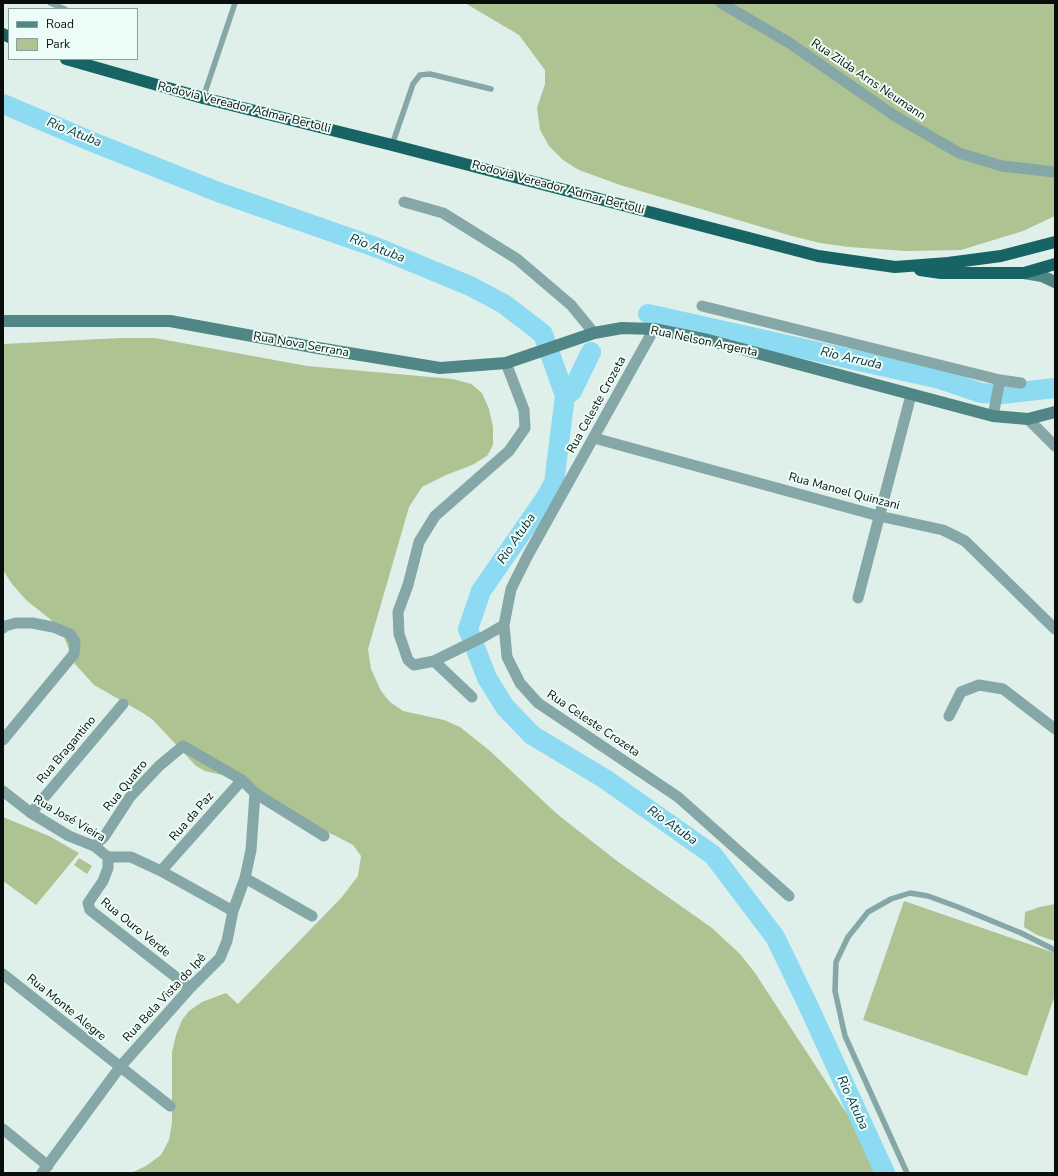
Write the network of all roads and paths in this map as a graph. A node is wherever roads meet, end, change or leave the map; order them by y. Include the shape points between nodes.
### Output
1 (50, 3) edge
2 (235, 3) edge
3 (721, 3) edge
4 (62, 8) edge
5 (72, 60) edge
6 (100, 65) edge
7 (491, 89) dead end
8 (203, 98) junction
9 (392, 145) junction
10 (1055, 172) edge
11 (404, 202) dead end
12 (1055, 242) edge
13 (1055, 264) edge
14 (895, 267) junction
15 (1024, 273) junction
16 (1055, 282) edge
17 (702, 306) dead end
18 (3, 320) edge
19 (654, 329) junction
20 (594, 333) junction
21 (506, 362) junction
22 (1000, 380) junction
23 (1021, 383) dead end
24 (911, 395) junction
25 (1055, 412) edge
26 (993, 416) junction
27 (1028, 420) junction
28 (594, 438) junction
29 (1055, 446) edge
30 (879, 516) junction
31 (858, 598) dead end
32 (504, 625) junction
33 (4, 627) edge
34 (1055, 629) edge
35 (434, 661) junction
36 (472, 697) dead end
37 (123, 704) dead end
38 (949, 716) dead end
39 (1055, 729) edge
40 (3, 740) edge
41 (242, 780) junction
42 (3, 791) edge
43 (255, 793) junction
44 (31, 813) junction
45 (324, 836) dead end
46 (94, 846) junction
47 (108, 857) junction
48 (161, 871) junction
49 (245, 878) junction
50 (789, 896) dead end
51 (233, 911) junction
52 (312, 916) dead end
53 (1055, 950) edge
54 (3, 974) edge
55 (190, 988) junction
56 (120, 1068) junction
57 (170, 1106) dead end
58 (3, 1129) edge
59 (45, 1169) edge
60 (907, 1173) edge

1 - 4 lane
2 - 8 lane
3 - 10 street, Rua Zilda Arns Neumann via 788,42 895,116 959,153 1002,166
5 - 6 highway, Rodovia Vereador Admar Bertolli
6 - 8 highway, Rodovia Vereador Admar Bertolli
7 - 9 lane via 430,74 420,76 414,84
8 - 9 highway, Rodovia Vereador Admar Bertolli
9 - 14 highway, Rodovia Vereador Admar Bertolli via 818,256
11 - 20 street via 443,212 517,259 571,305
12 - 14 highway, Rodovia Vereador Admar Bertolli via 1001,256
13 - 15 highway
14 - 15 highway via 941,273
15 - 16 main road via 1042,276
17 - 22 street
18 - 21 main road, Rua Nova Serrana via 170,321 440,368
19 - 20 main road, Rua Nelson Argenta via 622,328
19 - 24 main road, Rua Nelson Argenta via 708,340
19 - 28 street, Rua Celeste Crozeta
20 - 21 main road, Rua Nova Serrana
21 - 35 street via 524,410 525,428 509,450 435,516 419,542 398,612 399,634 408,660 414,664
22 - 23 street
22 - 26 street
24 - 26 main road, Rua Nelson Argenta
24 - 30 street
25 - 27 main road, Rua Nelson Argenta
26 - 27 main road, Rua Nelson Argenta
27 - 29 street
28 - 30 street, Rua Manoel Quinzani
28 - 32 street, Rua Celeste Crozeta via 511,589
30 - 31 street
30 - 34 street, Rua Manoel Quinzani via 943,530 964,541
32 - 35 street
32 - 50 street, Rua Celeste Crozeta via 507,657 520,683 538,703 678,797
33 - 40 street via 16,623 53,627 70,634 75,642 74,654
35 - 36 street
37 - 44 street, Rua Bragantino
38 - 39 street via 961,692 979,685 1003,689
41 - 43 street
41 - 46 street, Rua Quatro via 183,746 159,766 130,797 104,837
41 - 48 street, Rua da Paz
42 - 44 street, Rua José Vieira
43 - 45 street
43 - 49 street, Rua Bela Vista do Ipê via 252,850
44 - 46 street, Rua José Vieira via 70,836
46 - 47 street, Rua José Vieira
47 - 48 street, Rua José Vieira via 131,857
47 - 55 street, Rua Ouro Verde via 108,868 103,881 88,903 90,910
48 - 51 street, Rua José Vieira
49 - 51 street, Rua Bela Vista do Ipê
49 - 52 street
51 - 55 street, Rua Bela Vista do Ipê via 227,941 220,958
53 - 60 lane via 958,907 928,896 910,893 891,899 868,912 848,936 836,962 835,984 845,1036
54 - 56 street, Rua Monte Alegre
55 - 56 street, Rua Bela Vista do Ipê
56 - 57 street, Rua Monte Alegre
56 - 59 street, Rua Bela Vista do Ipê
58 - 59 street

